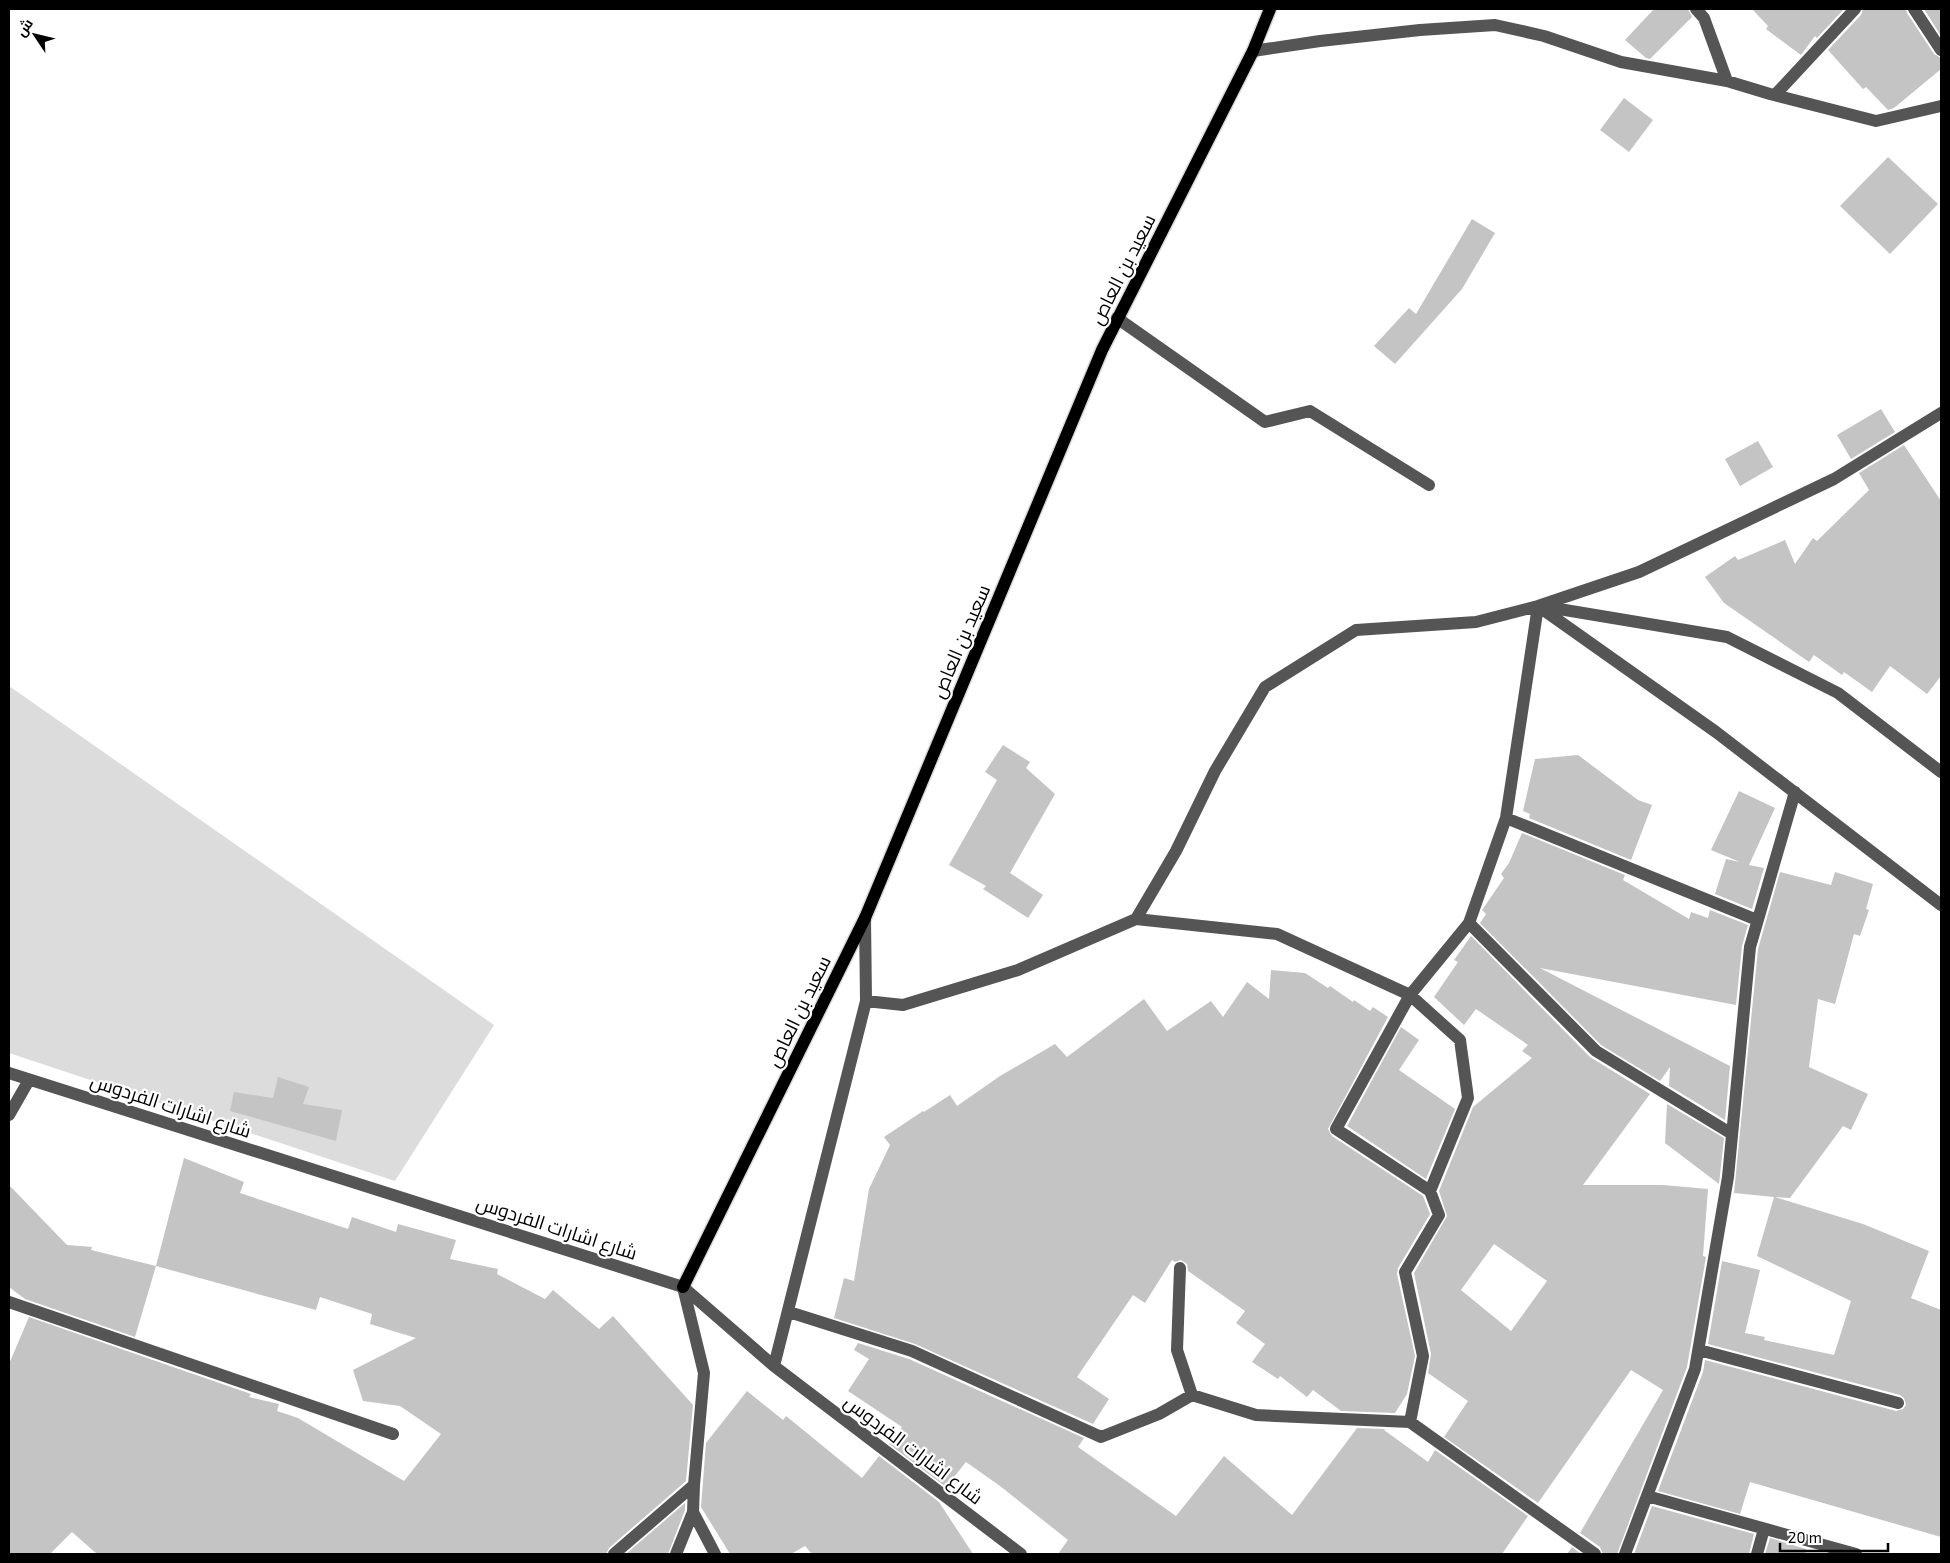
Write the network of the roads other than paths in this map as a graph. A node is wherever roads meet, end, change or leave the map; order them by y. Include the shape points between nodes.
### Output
1 (1270, 9) edge
2 (1696, 9) edge
3 (1855, 9) edge
4 (1914, 9) edge
5 (1941, 50) edge
6 (1252, 51) junction
7 (1727, 80) junction
8 (1775, 95) junction
9 (1941, 106) edge
10 (1117, 318) junction
11 (1941, 413) edge
12 (1429, 486) dead end
13 (1538, 606) junction
14 (1941, 772) edge
15 (1795, 792) junction
16 (1506, 818) junction
17 (1941, 904) edge
18 (865, 918) junction
19 (1136, 919) junction
20 (1757, 920) junction
21 (1469, 923) junction
22 (1410, 995) junction
23 (866, 1001) junction
24 (9, 1073) edge
25 (29, 1080) junction
26 (9, 1115) edge
27 (1732, 1134) junction
28 (1430, 1191) junction
29 (1180, 1268) dead end
30 (682, 1287) junction
31 (9, 1302) edge
32 (789, 1312) junction
33 (1698, 1350) junction
34 (774, 1366) junction
35 (1192, 1395) junction
36 (1898, 1404) dead end
37 (1410, 1422) junction
38 (393, 1434) dead end
39 (694, 1485) junction
40 (1647, 1496) junction
41 (693, 1512) junction
42 (1764, 1529) junction
43 (614, 1554) edge
44 (676, 1554) edge
45 (715, 1554) edge
46 (1021, 1554) edge
47 (1595, 1554) edge
48 (1625, 1554) edge
49 (1757, 1554) edge
50 (1856, 1554) edge

1 - 6 main road, سعيد بن العاص
2 - 7 street via 1704,18
3 - 8 street
4 - 5 street
6 - 7 street via 1393,33 1495,25 1544,36 1621,62
6 - 10 main road, سعيد بن العاص
7 - 8 street
8 - 9 street via 1876,121
10 - 12 street via 1265,422 1310,411
10 - 18 main road, سعيد بن العاص
11 - 13 street via 1834,479 1736,526 1639,572
13 - 14 street via 1727,637 1838,692
13 - 15 street
13 - 16 street
13 - 19 street via 1476,622 1356,630 1265,688 1215,771 1176,851
15 - 17 street
15 - 20 street
16 - 20 street
16 - 21 street
18 - 23 street
18 - 30 main road, سعيد بن العاص
19 - 22 street via 1277,934
19 - 23 street via 1018,970 902,1005
20 - 27 street via 1750,947
21 - 22 street
21 - 27 street via 1596,1051
22 - 28 street via 1460,1040 1468,1098
22 - 28 street via 1336,1129
23 - 32 street
24 - 25 street, شارع اشارات الفردوس
25 - 26 street
25 - 30 street, شارع اشارات الفردوس
27 - 33 street via 1728,1177
28 - 37 street via 1439,1214 1405,1272 1423,1356
29 - 35 street via 1177,1350
30 - 34 street, شارع اشارات الفردوس
30 - 39 street via 704,1373
31 - 38 street
32 - 34 street
32 - 35 street via 912,1351 1101,1437 1159,1414
33 - 36 street
33 - 40 street via 1695,1369
34 - 46 street, شارع اشارات الفردوس
35 - 37 street via 1256,1415
37 - 47 street
39 - 41 street
39 - 43 street
40 - 42 street
40 - 48 street
41 - 44 street
41 - 45 street
42 - 49 street
42 - 50 street

